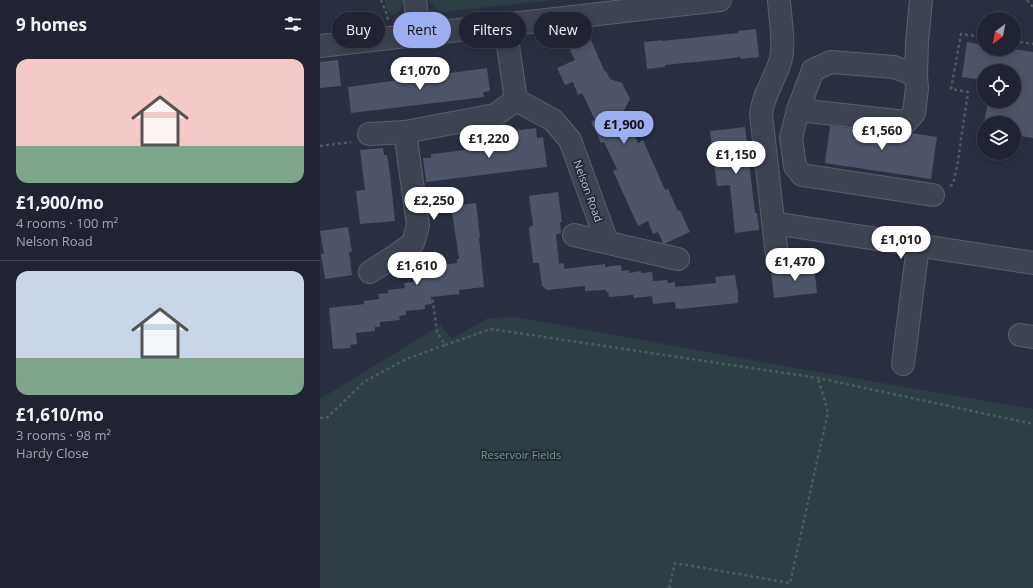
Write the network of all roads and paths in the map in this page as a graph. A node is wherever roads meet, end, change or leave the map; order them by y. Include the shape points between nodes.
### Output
1 (416, 0) edge
2 (720, 0) edge
3 (779, 0) edge
4 (921, 0) edge
5 (1027, 0) edge
6 (1033, 7) edge
7 (417, 12) edge
8 (526, 23) edge
9 (977, 36) edge
10 (393, 38) edge
11 (1021, 42) edge
12 (1033, 44) edge
13 (320, 46) edge
14 (508, 48) edge
15 (916, 75) junction
16 (516, 100) junction
17 (798, 110) junction
18 (405, 132) junction
19 (369, 134) joint
20 (320, 146) edge
21 (933, 195) joint
22 (773, 223) junction
23 (574, 235) dead end
24 (607, 242) junction
25 (413, 243) junction
26 (918, 246) junction
27 (777, 256) dead end
28 (678, 259) dead end
29 (1033, 263) edge
30 (370, 272) dead end
31 (445, 346) junction
32 (903, 364) dead end
33 (818, 378) junction
34 (320, 418) edge
35 (1033, 424) edge
36 (669, 588) edge

1 - 7 street
2 - 8 street
3 - 22 street via 782,56 765,95 761,114
4 - 15 street
5 - 6 path
9 - 21 path via 960,34 951,89 968,92 958,168 953,184
10 - 13 street
11 - 12 path
14 - 16 street
15 - 17 street via 894,67 831,62 813,70
15 - 17 street via 914,112 906,122
16 - 18 street via 495,115
16 - 24 street, Nelson Road via 553,120 570,140
17 - 21 street via 791,138 795,166 802,175
18 - 19 street
18 - 25 street via 418,225
19 - 20 path via 358,142
22 - 26 street
22 - 27 street
23 - 24 street, Nelson Road
24 - 28 street, Nelson Road
25 - 30 street
25 - 31 path via 427,258 437,332
26 - 29 street
26 - 32 street
31 - 33 path via 491,329
31 - 34 path via 406,360 364,382 328,418
33 - 35 path
33 - 36 path via 828,412 790,583 675,563

